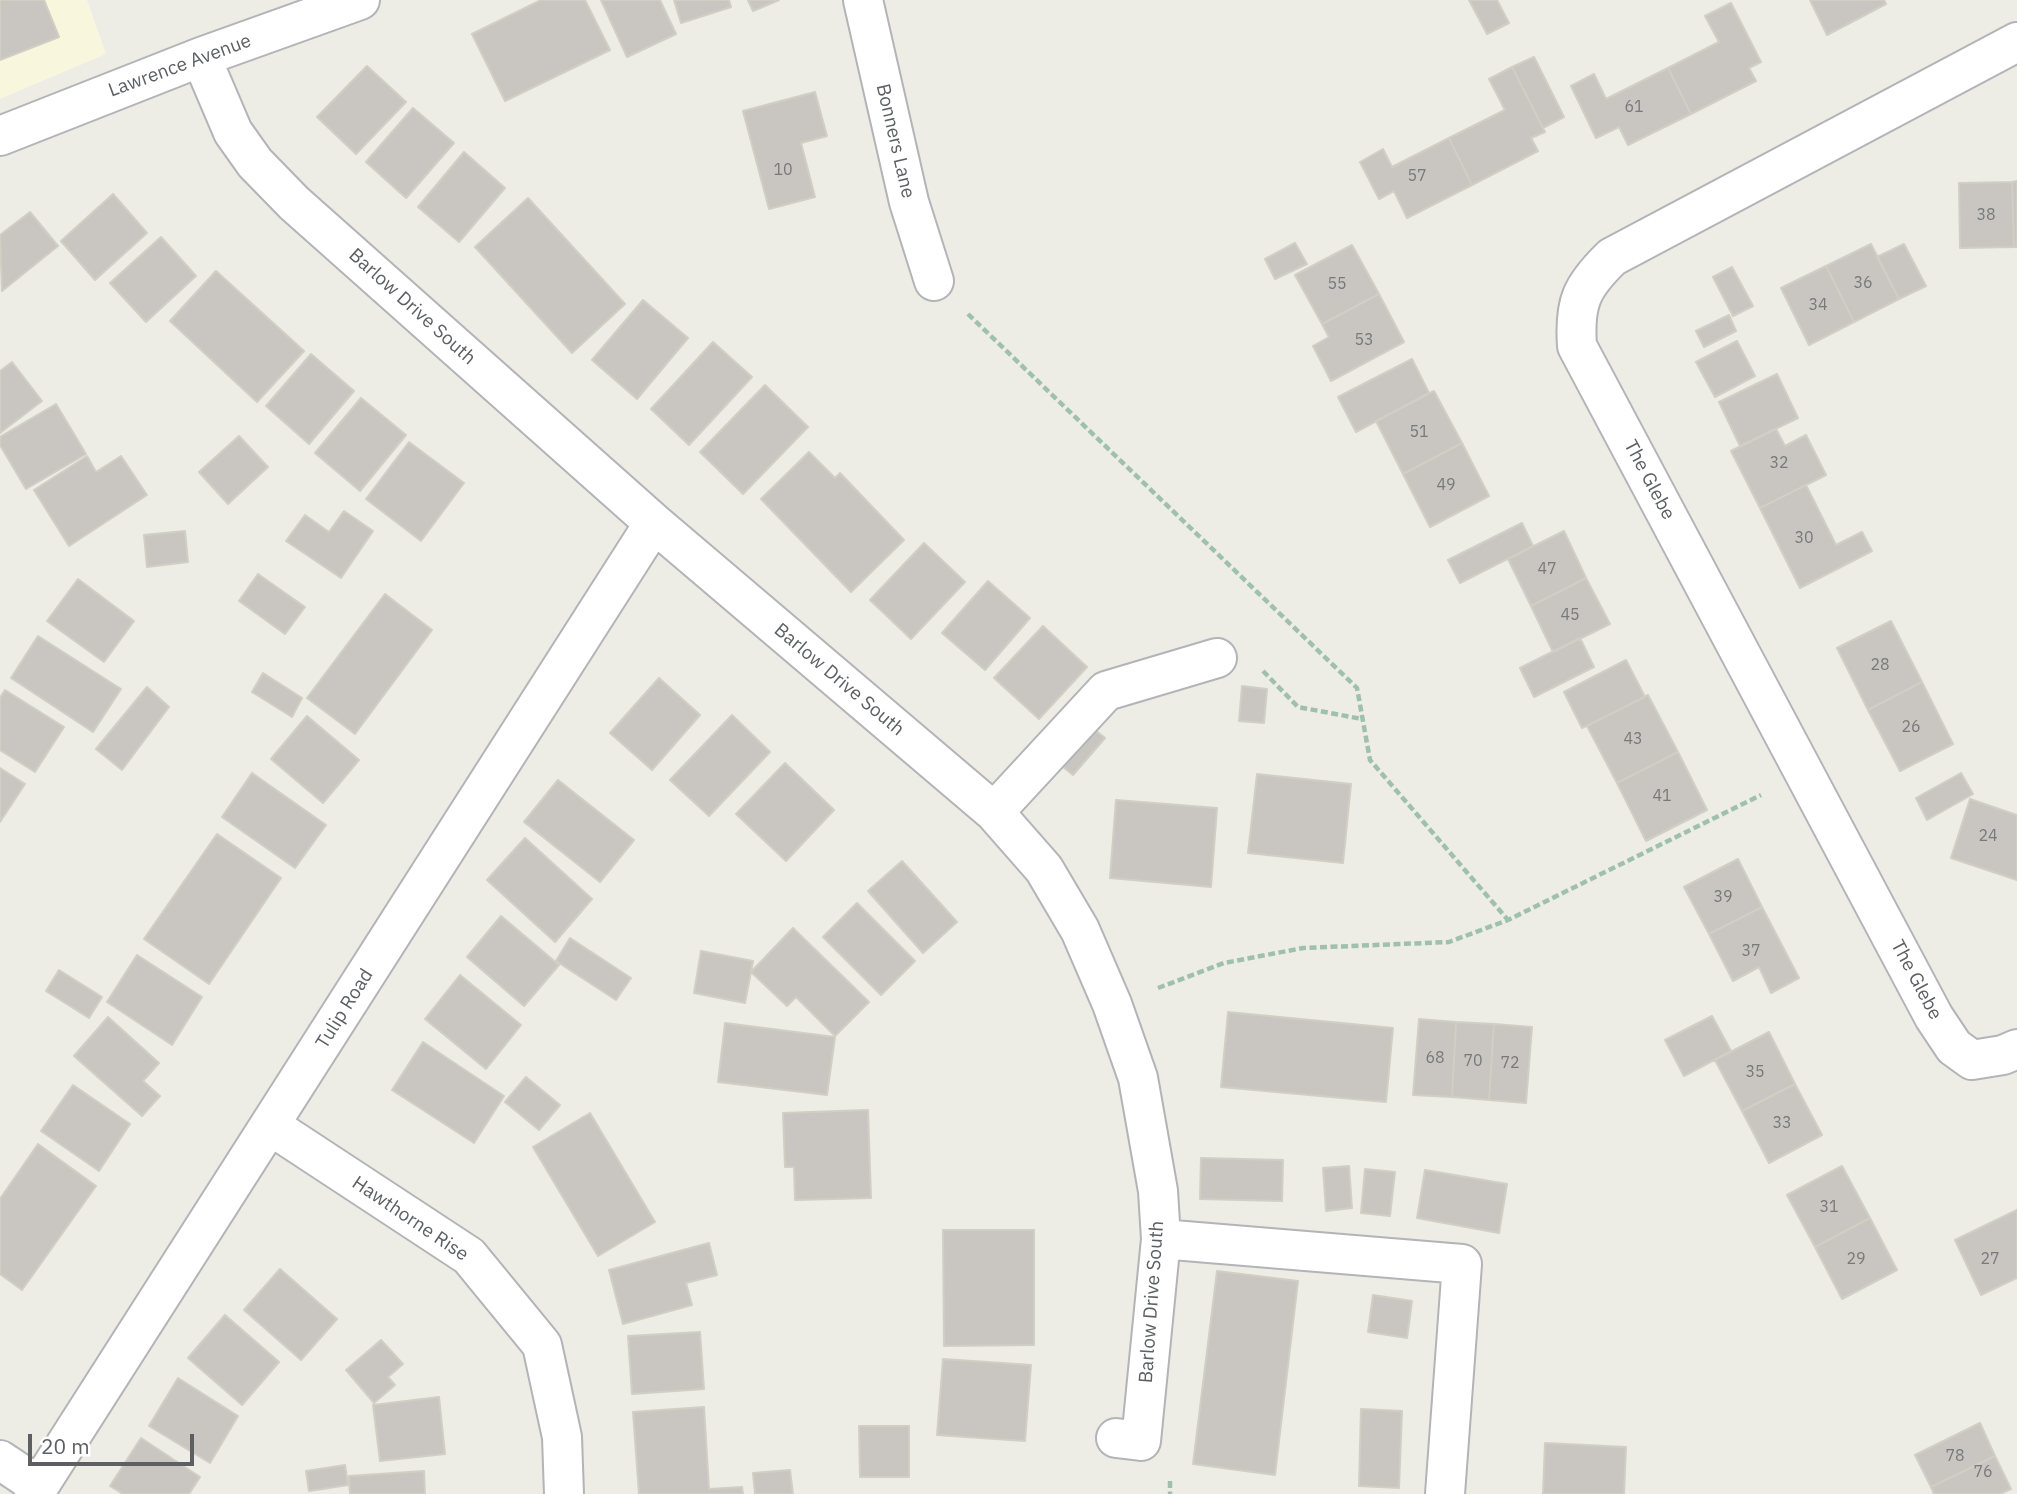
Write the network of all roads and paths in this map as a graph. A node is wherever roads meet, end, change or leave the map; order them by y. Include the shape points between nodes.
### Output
1 (360, 0) edge
2 (863, 0) edge
3 (2017, 42) edge
4 (201, 57) junction
5 (0, 136) edge
6 (934, 281) joint
7 (654, 523) junction
8 (1217, 658) joint
9 (1362, 719) junction
10 (1806, 773) junction
11 (994, 812) junction
12 (1508, 920) junction
13 (1112, 1004) junction
14 (2017, 1049) edge
15 (271, 1126) junction
16 (1161, 1239) junction
17 (1116, 1438) dead end
18 (0, 1460) edge
19 (37, 1490) edge
20 (564, 1494) edge
21 (1445, 1494) edge

1 - 4 street, Lawrence Avenue
2 - 6 street, Bonners Lane via 909,202
3 - 10 street, The Glebe via 1612,257 1592,276 1579,298 1577,346
4 - 5 street, Lawrence Avenue
4 - 7 street, Barlow Drive South via 233,132 255,163 294,203
6 - 9 path via 1357,688
7 - 11 street, Barlow Drive South
7 - 15 street, Tulip Road
8 - 9 path via 1242,650 1298,707
8 - 11 street via 1106,691
9 - 12 path via 1370,760
10 - 12 path
10 - 14 street, The Glebe via 1954,1047 1972,1060
11 - 13 street, Barlow Drive South via 1044,869 1080,930
12 - 13 path via 1449,942 1303,948 1224,964
13 - 16 street, Barlow Drive South via 1138,1078 1158,1191
15 - 19 street, Tulip Road
15 - 20 street, Hawthorne Rise via 469,1256 542,1345 562,1437
16 - 17 street, Barlow Drive South via 1141,1441
16 - 21 street via 1462,1264
18 - 19 street

